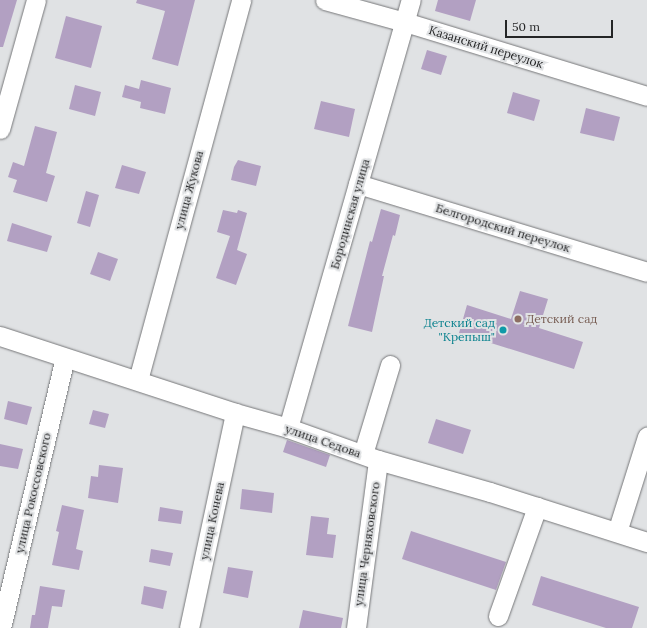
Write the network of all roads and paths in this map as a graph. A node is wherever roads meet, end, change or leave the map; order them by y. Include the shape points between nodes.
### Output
1 (36, 0) edge
2 (241, 0) edge
3 (325, 0) edge
4 (411, 0) edge
5 (405, 22) junction
6 (647, 96) edge
7 (0, 129) edge
8 (358, 184) junction
9 (647, 272) edge
10 (0, 336) edge
11 (65, 358) junction
12 (390, 365) dead end
13 (138, 380) junction
14 (235, 414) junction
15 (288, 428) junction
16 (647, 437) edge
17 (371, 457) junction
18 (537, 507) junction
19 (617, 532) junction
20 (647, 542) edge
21 (498, 616) dead end
22 (1, 628) edge
23 (189, 628) edge
24 (356, 628) edge

1 - 7 street
2 - 13 street, улица Жукова
3 - 5 street, Казанский переулок
4 - 5 street, Бородинская улица
5 - 6 street, Казанский переулок
5 - 8 street, Бородинская улица
8 - 9 street, Белгородский переулок
8 - 15 street, Бородинская улица
10 - 11 street, улица Седова
11 - 13 street, улица Седова
11 - 22 street, улица Рокоссовского
12 - 17 street, улица Черняховского
13 - 14 street, улица Седова
14 - 15 street, улица Седова
14 - 23 street, улица Конева
15 - 17 street, улица Седова
16 - 19 street
17 - 18 street, улица Седова
17 - 24 street, улица Черняховского
18 - 19 street, улица Седова
18 - 21 street
19 - 20 street, улица Седова

